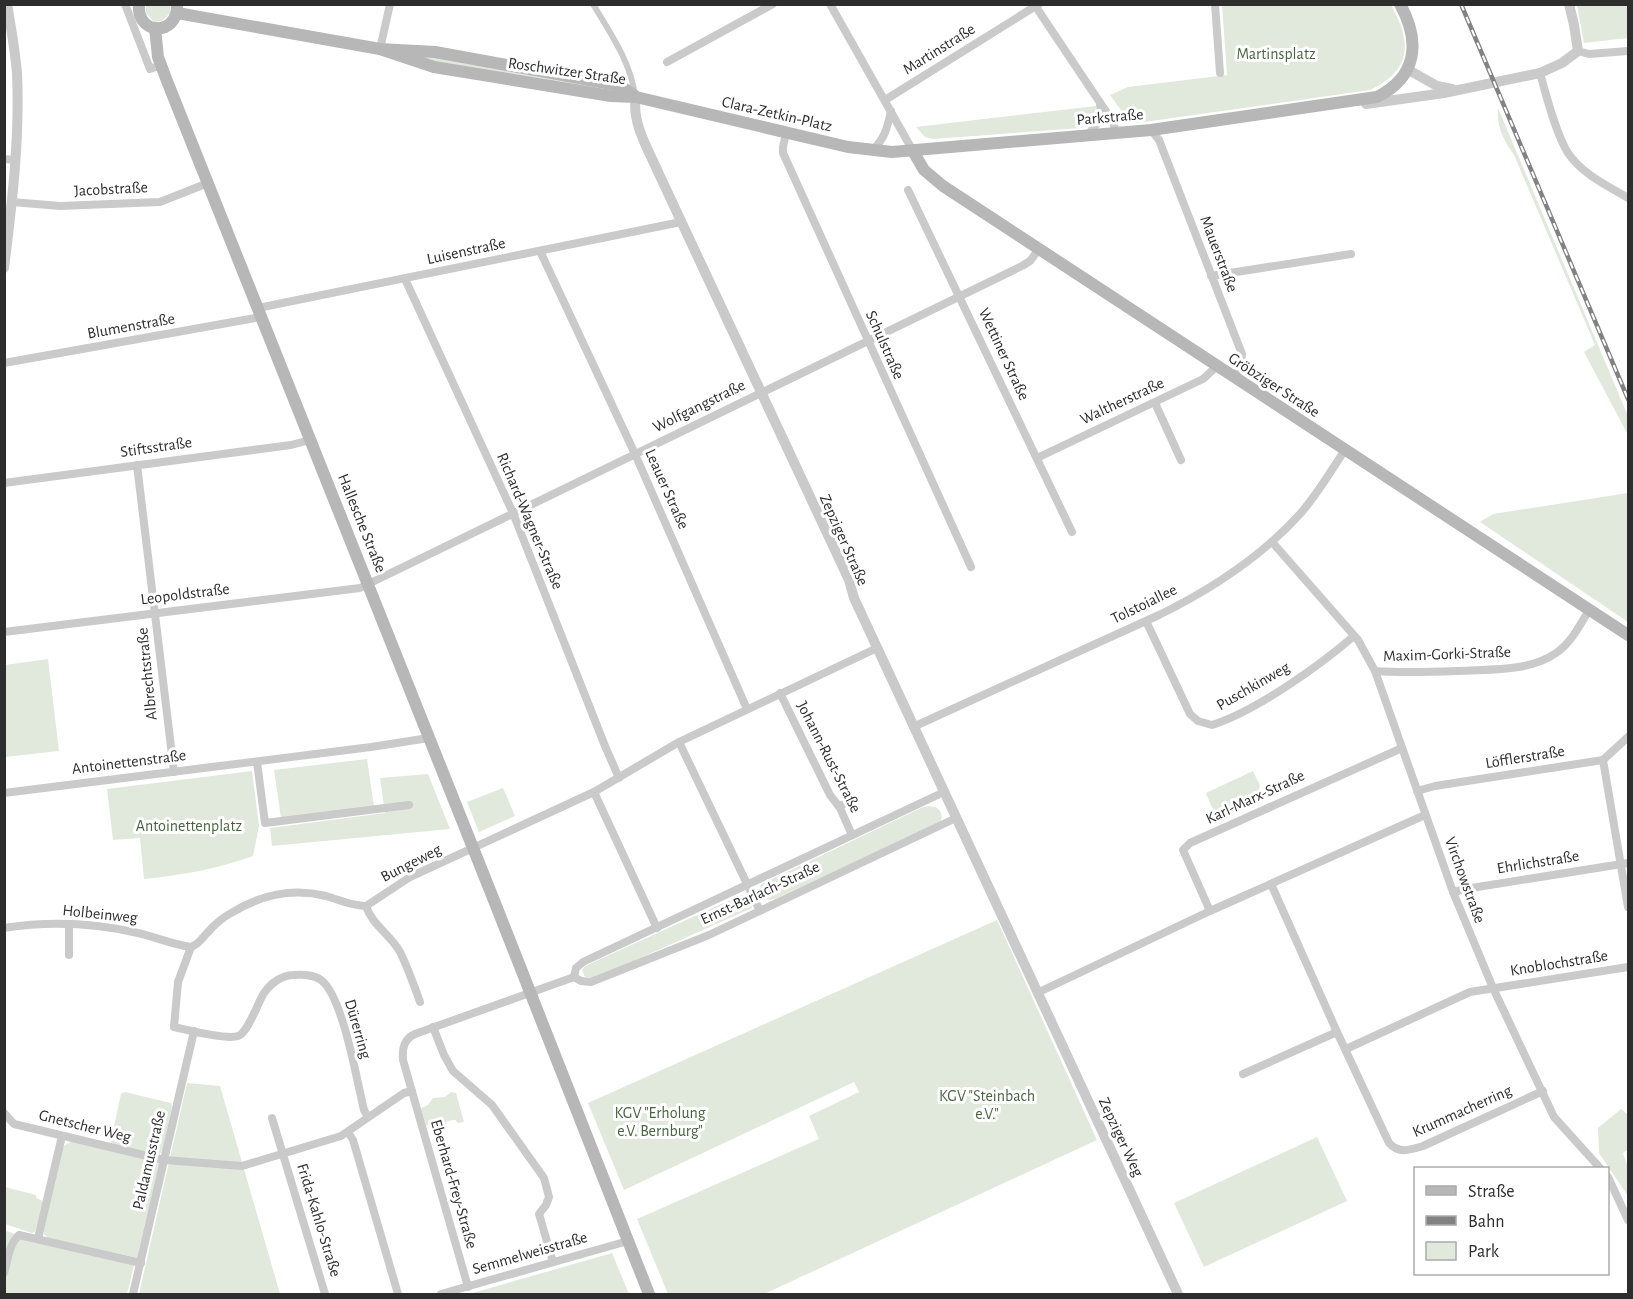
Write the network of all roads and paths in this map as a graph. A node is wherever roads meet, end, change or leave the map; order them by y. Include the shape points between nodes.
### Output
1 (7, 4) edge
2 (125, 4) edge
3 (139, 4) edge
4 (390, 4) edge
5 (593, 4) edge
6 (773, 4) edge
7 (830, 4) edge
8 (1215, 4) edge
9 (1400, 4) edge
10 (1569, 4) edge
11 (1036, 5) edge
12 (176, 9) edge
13 (155, 28) junction
14 (9, 42) edge
15 (380, 49) junction
16 (1578, 51) junction
17 (1629, 51) edge
18 (667, 62) dead end
19 (161, 65) junction
20 (1407, 69) junction
21 (1220, 73) dead end
22 (1540, 73) junction
23 (1458, 89) junction
24 (636, 97) junction
25 (885, 100) junction
26 (1100, 102) junction
27 (1308, 108) junction
28 (891, 111) junction
29 (786, 133) junction
30 (1116, 133) junction
31 (1088, 135) junction
32 (1155, 135) junction
33 (872, 151) junction
34 (913, 151) junction
35 (10, 160) edge
36 (208, 183) junction
37 (908, 190) dead end
38 (1629, 198) edge
39 (12, 202) junction
40 (681, 222) junction
41 (1039, 249) junction
42 (540, 251) junction
43 (1351, 254) dead end
44 (4, 268) edge
45 (1211, 276) junction
46 (405, 279) junction
47 (959, 295) junction
48 (260, 313) junction
49 (867, 340) junction
50 (4, 363) edge
51 (1216, 367) junction
52 (1233, 378) junction
53 (760, 393) junction
54 (1155, 403) junction
55 (310, 440) junction
56 (1345, 450) junction
57 (635, 454) junction
58 (1037, 458) junction
59 (1180, 460) dead end
60 (137, 465) junction
61 (4, 483) edge
62 (513, 513) junction
63 (1072, 532) dead end
64 (1272, 542) junction
65 (970, 567) dead end
66 (368, 584) junction
67 (1589, 610) junction
68 (156, 613) junction
69 (1146, 621) junction
70 (4, 632) edge
71 (1629, 635) edge
72 (1354, 636) junction
73 (877, 648) junction
74 (1376, 671) junction
75 (780, 693) junction
76 (747, 709) junction
77 (913, 727) junction
78 (1629, 737) edge
79 (429, 738) junction
80 (679, 742) junction
81 (1402, 748) junction
82 (1604, 760) junction
83 (257, 762) junction
84 (174, 772) junction
85 (619, 778) junction
86 (1418, 791) junction
87 (594, 792) junction
88 (944, 792) junction
89 (4, 793) edge
90 (849, 802) dead end
91 (409, 805) dead end
92 (839, 806) junction
93 (1425, 815) junction
94 (956, 818) junction
95 (852, 835) junction
96 (473, 849) junction
97 (1625, 863) edge
98 (1271, 884) junction
99 (748, 885) junction
100 (1453, 892) junction
101 (366, 906) junction
102 (1629, 907) edge
103 (760, 911) junction
104 (1210, 911) junction
105 (69, 924) junction
106 (4, 928) edge
107 (657, 928) junction
108 (191, 947) junction
109 (69, 955) dead end
110 (1629, 967) edge
111 (574, 977) junction
112 (1493, 988) junction
113 (1037, 993) junction
114 (530, 994) junction
115 (420, 1002) dead end
116 (433, 1027) junction
117 (194, 1031) junction
118 (1336, 1032) junction
119 (1346, 1049) junction
120 (1243, 1074) dead end
121 (412, 1091) junction
122 (1543, 1091) junction
123 (4, 1113) edge
124 (368, 1117) junction
125 (272, 1118) dead end
126 (348, 1132) junction
127 (62, 1136) junction
128 (283, 1154) junction
129 (164, 1160) junction
130 (1599, 1167) edge
131 (1609, 1179) edge
132 (1629, 1220) edge
133 (38, 1238) junction
134 (627, 1241) junction
135 (553, 1262) junction
136 (141, 1263) junction
137 (4, 1273) edge
138 (468, 1287) junction
139 (133, 1294) edge
140 (325, 1294) edge
141 (398, 1294) edge
142 (441, 1294) edge
143 (649, 1294) edge
144 (1178, 1294) edge

1 - 14 street
2 - 19 street via 150,69
3 - 13 main road via 143,22
4 - 15 street
5 - 24 street via 627,63
6 - 18 street
7 - 25 street
8 - 21 street
9 - 20 main road via 1413,38
10 - 16 street
11 - 25 street, Martinstraße
11 - 26 street
12 - 13 main road via 169,25
12 - 15 main road, Roschwitzer Straße
13 - 19 main road, Hallesche Straße
14 - 35 street via 17,75
15 - 24 main road, Roschwitzer Straße via 435,52 612,84
16 - 17 street
16 - 22 street, Parkstraße
19 - 36 main road, Hallesche Straße
20 - 23 street, Parkstraße via 1437,86
20 - 27 main road, Parkstraße via 1397,84 1377,98
22 - 23 street, Parkstraße
22 - 38 street via 1569,154 1586,171
23 - 27 street, Parkstraße via 1311,112
24 - 29 main road, Clara-Zetkin-Platz
24 - 40 street, Zepziger Straße via 638,123
25 - 28 street
26 - 30 street
26 - 31 street via 1101,118
27 - 32 main road, Parkstraße via 1168,127
28 - 33 street via 887,132
28 - 34 street
29 - 33 main road, Clara-Zetkin-Platz
29 - 49 street, Schulstraße via 783,153
30 - 31 main road, Parkstraße
30 - 32 main road, Parkstraße
31 - 34 main road, Parkstraße
32 - 45 street, Mauerstraße
33 - 34 main road, Clara-Zetkin-Platz
34 - 41 main road, Gröbziger Straße via 934,180
35 - 39 street
36 - 39 street, Jacobstraße via 160,202 60,206
36 - 48 main road, Hallesche Straße
37 - 47 street, Wettiner Straße
39 - 44 street
40 - 42 street, Luisenstraße
40 - 53 street, Zepziger Straße
41 - 47 street, Wolfgangstraße via 1022,266
41 - 51 main road, Gröbziger Straße
42 - 46 street, Luisenstraße
42 - 57 street, Leauer Straße
43 - 45 street
45 - 52 street, Mauerstraße via 1242,354 1241,367
46 - 48 street, Luisenstraße
46 - 62 street, Richard-Wagner-Straße
47 - 49 street, Wolfgangstraße
47 - 58 street, Wettiner Straße
48 - 50 street, Blumenstraße via 252,321
48 - 55 main road, Hallesche Straße
49 - 53 street, Wolfgangstraße
49 - 65 street, Schulstraße
51 - 52 main road, Gröbziger Straße
51 - 54 street, Waltherstraße via 1203,379
52 - 56 main road, Gröbziger Straße
53 - 57 street, Wolfgangstraße
53 - 73 street, Zepziger Straße
54 - 58 street, Waltherstraße
54 - 59 street
55 - 60 street, Stiftsstraße
55 - 66 main road, Hallesche Straße
56 - 64 street, Tolstoiallee via 1300,513
56 - 67 main road, Gröbziger Straße
57 - 62 street, Wolfgangstraße
57 - 76 street, Leauer Straße
58 - 63 street, Wettiner Straße
60 - 61 street, Stiftsstraße
60 - 68 street, Albrechtstraße
62 - 66 street, Wolfgangstraße
62 - 85 street, Richard-Wagner-Straße
64 - 69 street, Tolstoiallee via 1234,573
64 - 72 street, Maxim-Gorki-Straße
66 - 68 street, Leopoldstraße
66 - 79 main road, Hallesche Straße
67 - 71 main road, Gröbziger Straße
67 - 74 street, Maxim-Gorki-Straße via 1566,644 1537,663 1501,669
68 - 70 street, Leopoldstraße
68 - 84 street, Albrechtstraße
69 - 72 street, Puschkinweg via 1190,714 1212,725 1261,702
69 - 77 street, Tolstoiallee
72 - 74 street, Maxim-Gorki-Straße
73 - 75 street, Johann-Rust-Straße
73 - 77 street, Zepziger Straße
74 - 81 street, Virchowstraße
75 - 76 street, Johann-Rust-Straße
75 - 92 street, Johann-Rust-Straße
76 - 80 street, Johann-Rust-Straße
77 - 88 street, Zepziger Straße
78 - 82 street
79 - 83 street, Antoinettenstraße
79 - 96 main road, Hallesche Straße
80 - 85 street, Johann-Rust-Straße
80 - 99 street
81 - 86 street, Virchowstraße
81 - 104 street, Karl-Marx-Straße via 1190,843 1183,850
82 - 86 street, Löfflerstraße
82 - 97 street
83 - 84 street, Antoinettenstraße
83 - 91 street via 265,823
84 - 89 street, Antoinettenstraße
85 - 87 street, Johann-Rust-Straße
86 - 93 street, Virchowstraße
87 - 96 street, Johann-Rust-Straße
87 - 107 street
88 - 94 street, Zepziger Straße
88 - 95 street, Ernst-Barlach-Straße
90 - 92 street
92 - 95 street, Johann-Rust-Straße
93 - 98 street
93 - 100 street, Virchowstraße
94 - 103 street, Ernst-Barlach-Straße
94 - 113 street, Zepziger Straße
95 - 99 street, Ernst-Barlach-Straße
96 - 101 street, Bungeweg via 405,880
96 - 114 main road, Hallesche Straße
97 - 100 street, Ehrlichstraße
97 - 102 street
98 - 104 street
98 - 118 street, Krummacherring
99 - 103 street
99 - 107 street, Ernst-Barlach-Straße
100 - 112 street, Virchowstraße
101 - 108 street, Dürerring via 306,893 276,894 228,914
101 - 115 street via 371,918 400,952
103 - 111 street, Ernst-Barlach-Straße via 591,982
104 - 113 street
105 - 106 street, Holbeinweg
105 - 108 street, Holbeinweg via 116,928
105 - 109 street
107 - 111 street, Ernst-Barlach-Straße via 583,963 576,968
108 - 117 street, Dürerring via 178,982 174,1027
110 - 112 street, Knoblochstraße
111 - 114 street, Ernst-Barlach-Straße
112 - 119 street via 1470,992
112 - 122 street, Virchowstraße
113 - 144 street, Zepziger Weg
114 - 116 street, Ernst-Barlach-Straße
114 - 134 main road, Hallesche Straße
116 - 121 street, Eberhard-Frey-Straße via 410,1036 404,1044 403,1060
116 - 135 street via 453,1071 492,1105 544,1178 549,1197 539,1214
117 - 124 street, Dürerring via 241,1035 264,992 274,982 288,975 303,974 321,980 333,996 342,1022
117 - 129 street, Paldamusstraße
118 - 119 street, Krummacherring
118 - 120 street
119 - 122 street, Krummacherring via 1395,1149 1408,1151 1423,1146
121 - 124 street, Gnetscher Weg
121 - 138 street, Eberhard-Frey-Straße
122 - 130 street, Virchowstraße via 1558,1122
123 - 127 street, Gnetscher Weg via 14,1124
124 - 126 street, Gnetscher Weg
125 - 128 street, Frida-Kahlo-Straße
126 - 128 street, Gnetscher Weg
126 - 141 street
127 - 129 street, Gnetscher Weg
127 - 133 street
128 - 129 street, Gnetscher Weg via 242,1166
128 - 140 street, Frida-Kahlo-Straße
129 - 136 street, Paldamusstraße
131 - 132 street
133 - 136 street
133 - 137 street via 19,1235 14,1239
134 - 135 street, Semmelweisstraße
134 - 143 main road, Hallesche Straße
135 - 138 street, Semmelweisstraße
136 - 139 street, Paldamusstraße
138 - 142 street, Semmelweisstraße

